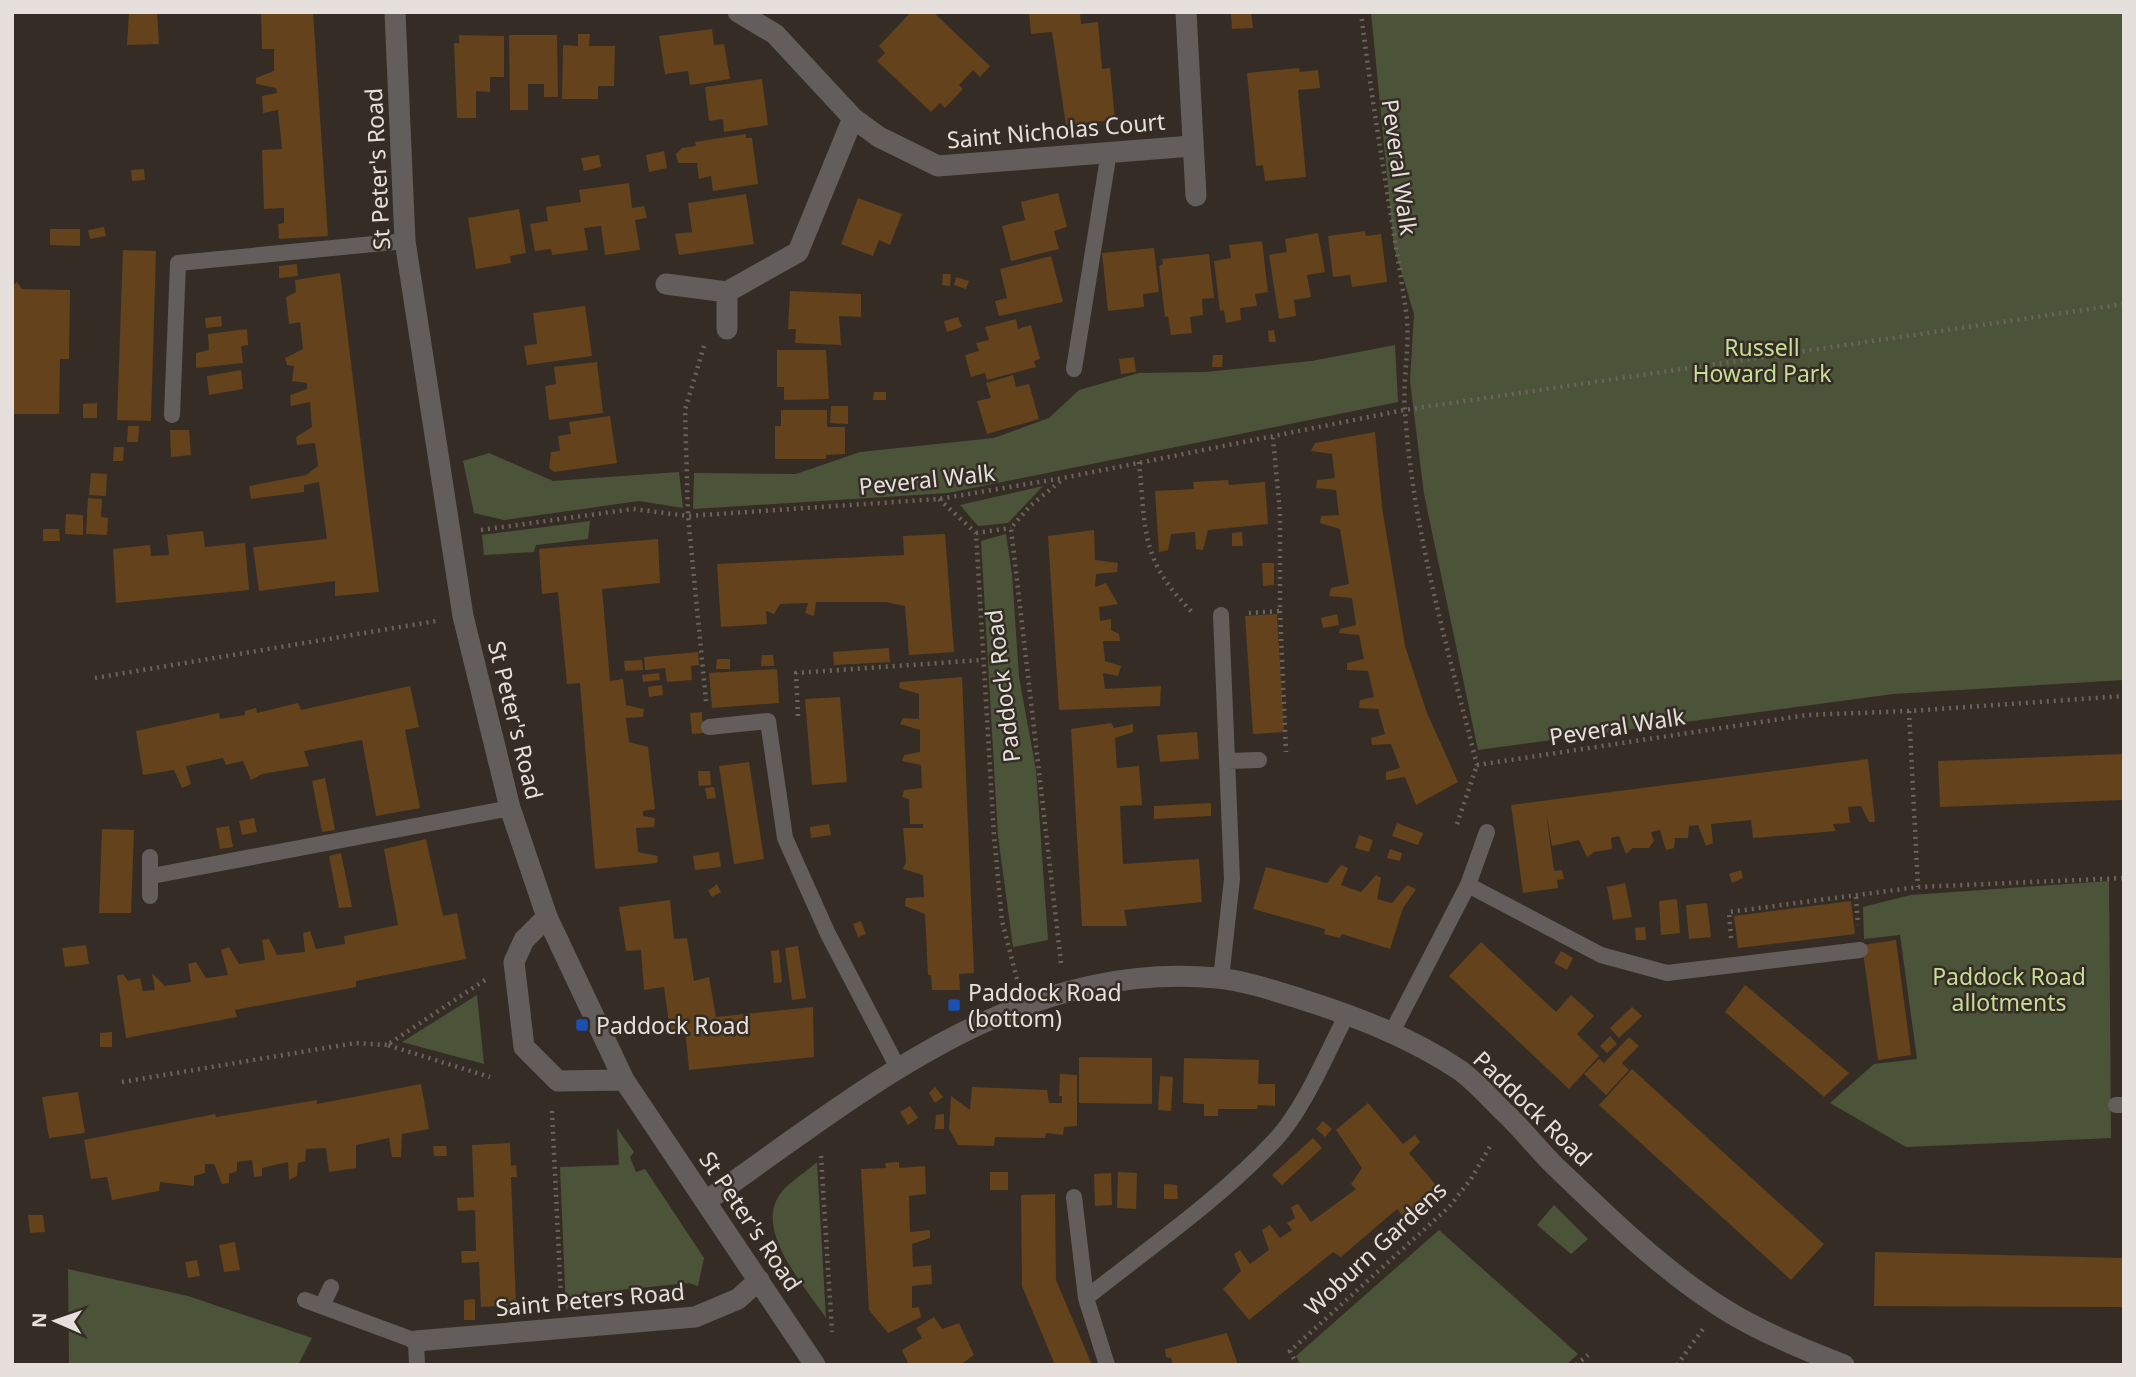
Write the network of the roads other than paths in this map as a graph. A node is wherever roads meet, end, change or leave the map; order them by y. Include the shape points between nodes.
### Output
1 (395, 12) edge
2 (738, 12) edge
3 (1186, 12) edge
4 (853, 118) junction
5 (1192, 146) junction
6 (1109, 152) junction
7 (1196, 196) dead end
8 (405, 241) junction
9 (666, 284) dead end
10 (727, 292) junction
11 (727, 329) road end
12 (1074, 369) dead end
13 (172, 415) dead end
14 (1221, 615) road end
15 (709, 727) road end
16 (1259, 760) dead end
17 (1228, 761) junction
18 (510, 808) junction
19 (1487, 832) dead end
20 (150, 857) dead end
21 (152, 876) junction
22 (1468, 885) junction
23 (150, 895) dead end
24 (547, 917) junction
25 (1860, 950) dead end
26 (1221, 979) junction
27 (1348, 1014) junction
28 (1392, 1032) junction
29 (898, 1068) junction
30 (624, 1080) junction
31 (1074, 1197) dead end
32 (706, 1201) junction
33 (759, 1280) junction
34 (331, 1287) dead end
35 (1086, 1298) junction
36 (305, 1300) dead end
37 (322, 1306) junction
38 (416, 1341) junction
39 (417, 1365) edge
40 (815, 1365) edge
41 (1107, 1365) edge
42 (1842, 1365) edge

1 - 8 street, St Peter's Road
2 - 4 street, Saint Nicholas Court via 775,34
3 - 5 street, Saint Nicholas Court
4 - 6 street, Saint Nicholas Court via 938,166
4 - 10 street via 798,252
5 - 6 street, Saint Nicholas Court
5 - 7 street, Saint Nicholas Court
6 - 12 lane
8 - 13 lane via 177,263
8 - 18 street, St Peter's Road via 447,533
9 - 10 street
10 - 11 street
14 - 17 lane
15 - 29 lane via 768,721 785,838 828,934
16 - 17 lane
17 - 26 lane via 1232,878
18 - 21 lane
18 - 24 street, St Peter's Road
19 - 22 lane
20 - 21 lane
21 - 23 lane
22 - 25 lane via 1601,955 1667,973
22 - 28 lane
24 - 30 street, St Peter's Road
24 - 30 street via 524,940 514,962 524,1047 558,1081
26 - 27 street, Paddock Road
26 - 29 street, Paddock Road via 1173,976 1108,982 1023,1004 968,1027
27 - 28 street, Paddock Road
27 - 35 lane via 1277,1138 1192,1215
28 - 42 street, Paddock Road via 1460,1071 1516,1122 1563,1174 1679,1278 1725,1310
29 - 32 street, Paddock Road
30 - 32 street, St Peter's Road
31 - 35 lane
32 - 33 street, St Peter's Road
33 - 38 street, Saint Peters Road via 738,1299 695,1317
33 - 40 street, St Peter's Road
34 - 37 lane
35 - 41 lane
36 - 37 lane
37 - 38 lane
38 - 39 lane

